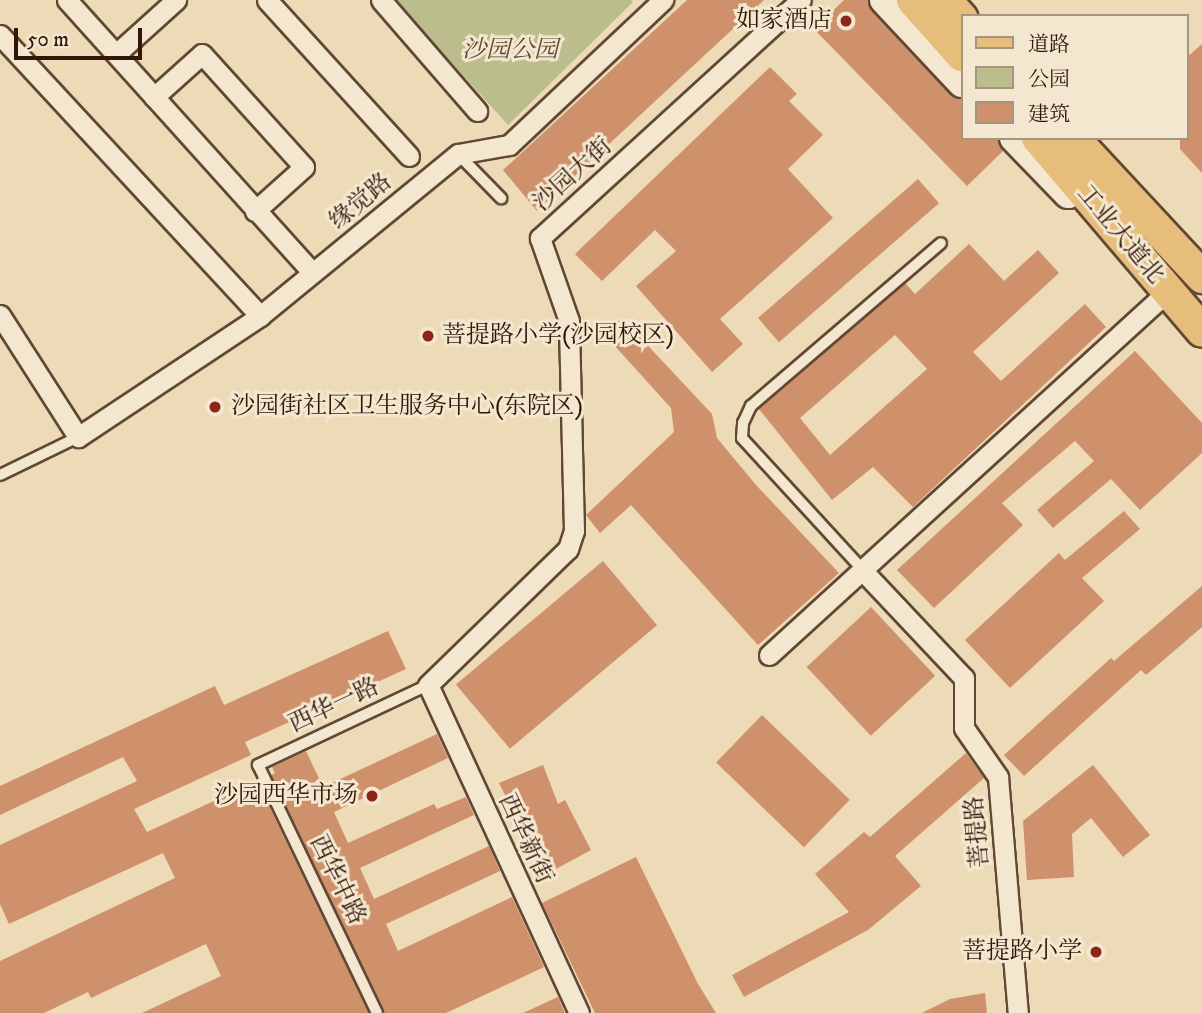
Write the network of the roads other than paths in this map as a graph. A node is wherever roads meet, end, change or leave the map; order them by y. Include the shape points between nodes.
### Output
1 (67, 0) edge
2 (176, 0) edge
3 (267, 0) edge
4 (381, 0) edge
5 (801, 0) edge
6 (884, 0) edge
7 (913, 0) edge
8 (948, 0) edge
9 (654, 3) edge
10 (960, 15) edge
11 (0, 35) edge
12 (960, 53) edge
13 (116, 54) junction
14 (960, 81) edge
15 (154, 97) junction
16 (477, 111) dead end
17 (1016, 140) edge
18 (1040, 140) edge
19 (1075, 140) edge
20 (458, 154) junction
21 (409, 156) dead end
22 (501, 198) dead end
23 (255, 211) junction
24 (941, 243) dead end
25 (1136, 257) junction
26 (313, 273) junction
27 (1202, 277) edge
28 (1167, 292) junction
29 (0, 315) edge
30 (260, 316) junction
31 (1202, 331) edge
32 (78, 437) junction
33 (0, 475) edge
34 (863, 571) junction
35 (769, 655) dead end
36 (428, 685) junction
37 (258, 765) joint
38 (377, 1013) edge
39 (579, 1013) edge
40 (1018, 1013) edge

1 - 13 street
2 - 13 street
3 - 21 street
4 - 16 street
5 - 36 street, 沙园大街 via 540,238 569,321 574,531 568,550
6 - 14 main road
7 - 12 main road
8 - 10 main road
9 - 20 street, 缘觉路 via 509,145
11 - 30 street
13 - 15 street
15 - 23 street
15 - 23 street via 202,54 304,167
17 - 25 main road
18 - 25 main road, 工业大道北
19 - 27 main road, 工业大道北
20 - 22 lane
20 - 26 street, 缘觉路
23 - 26 street
24 - 34 lane via 751,406 743,423 742,438
25 - 28 main road, 工业大道北
26 - 30 street, 缘觉路
28 - 31 main road, 工业大道北
28 - 34 street
29 - 32 street
30 - 32 street, 缘觉路
32 - 33 lane
34 - 35 street
34 - 40 street, 菩提路 via 964,678 964,728 998,776
36 - 37 lane, 西华一路
36 - 39 street, 西华新街
37 - 38 lane, 西华中路

